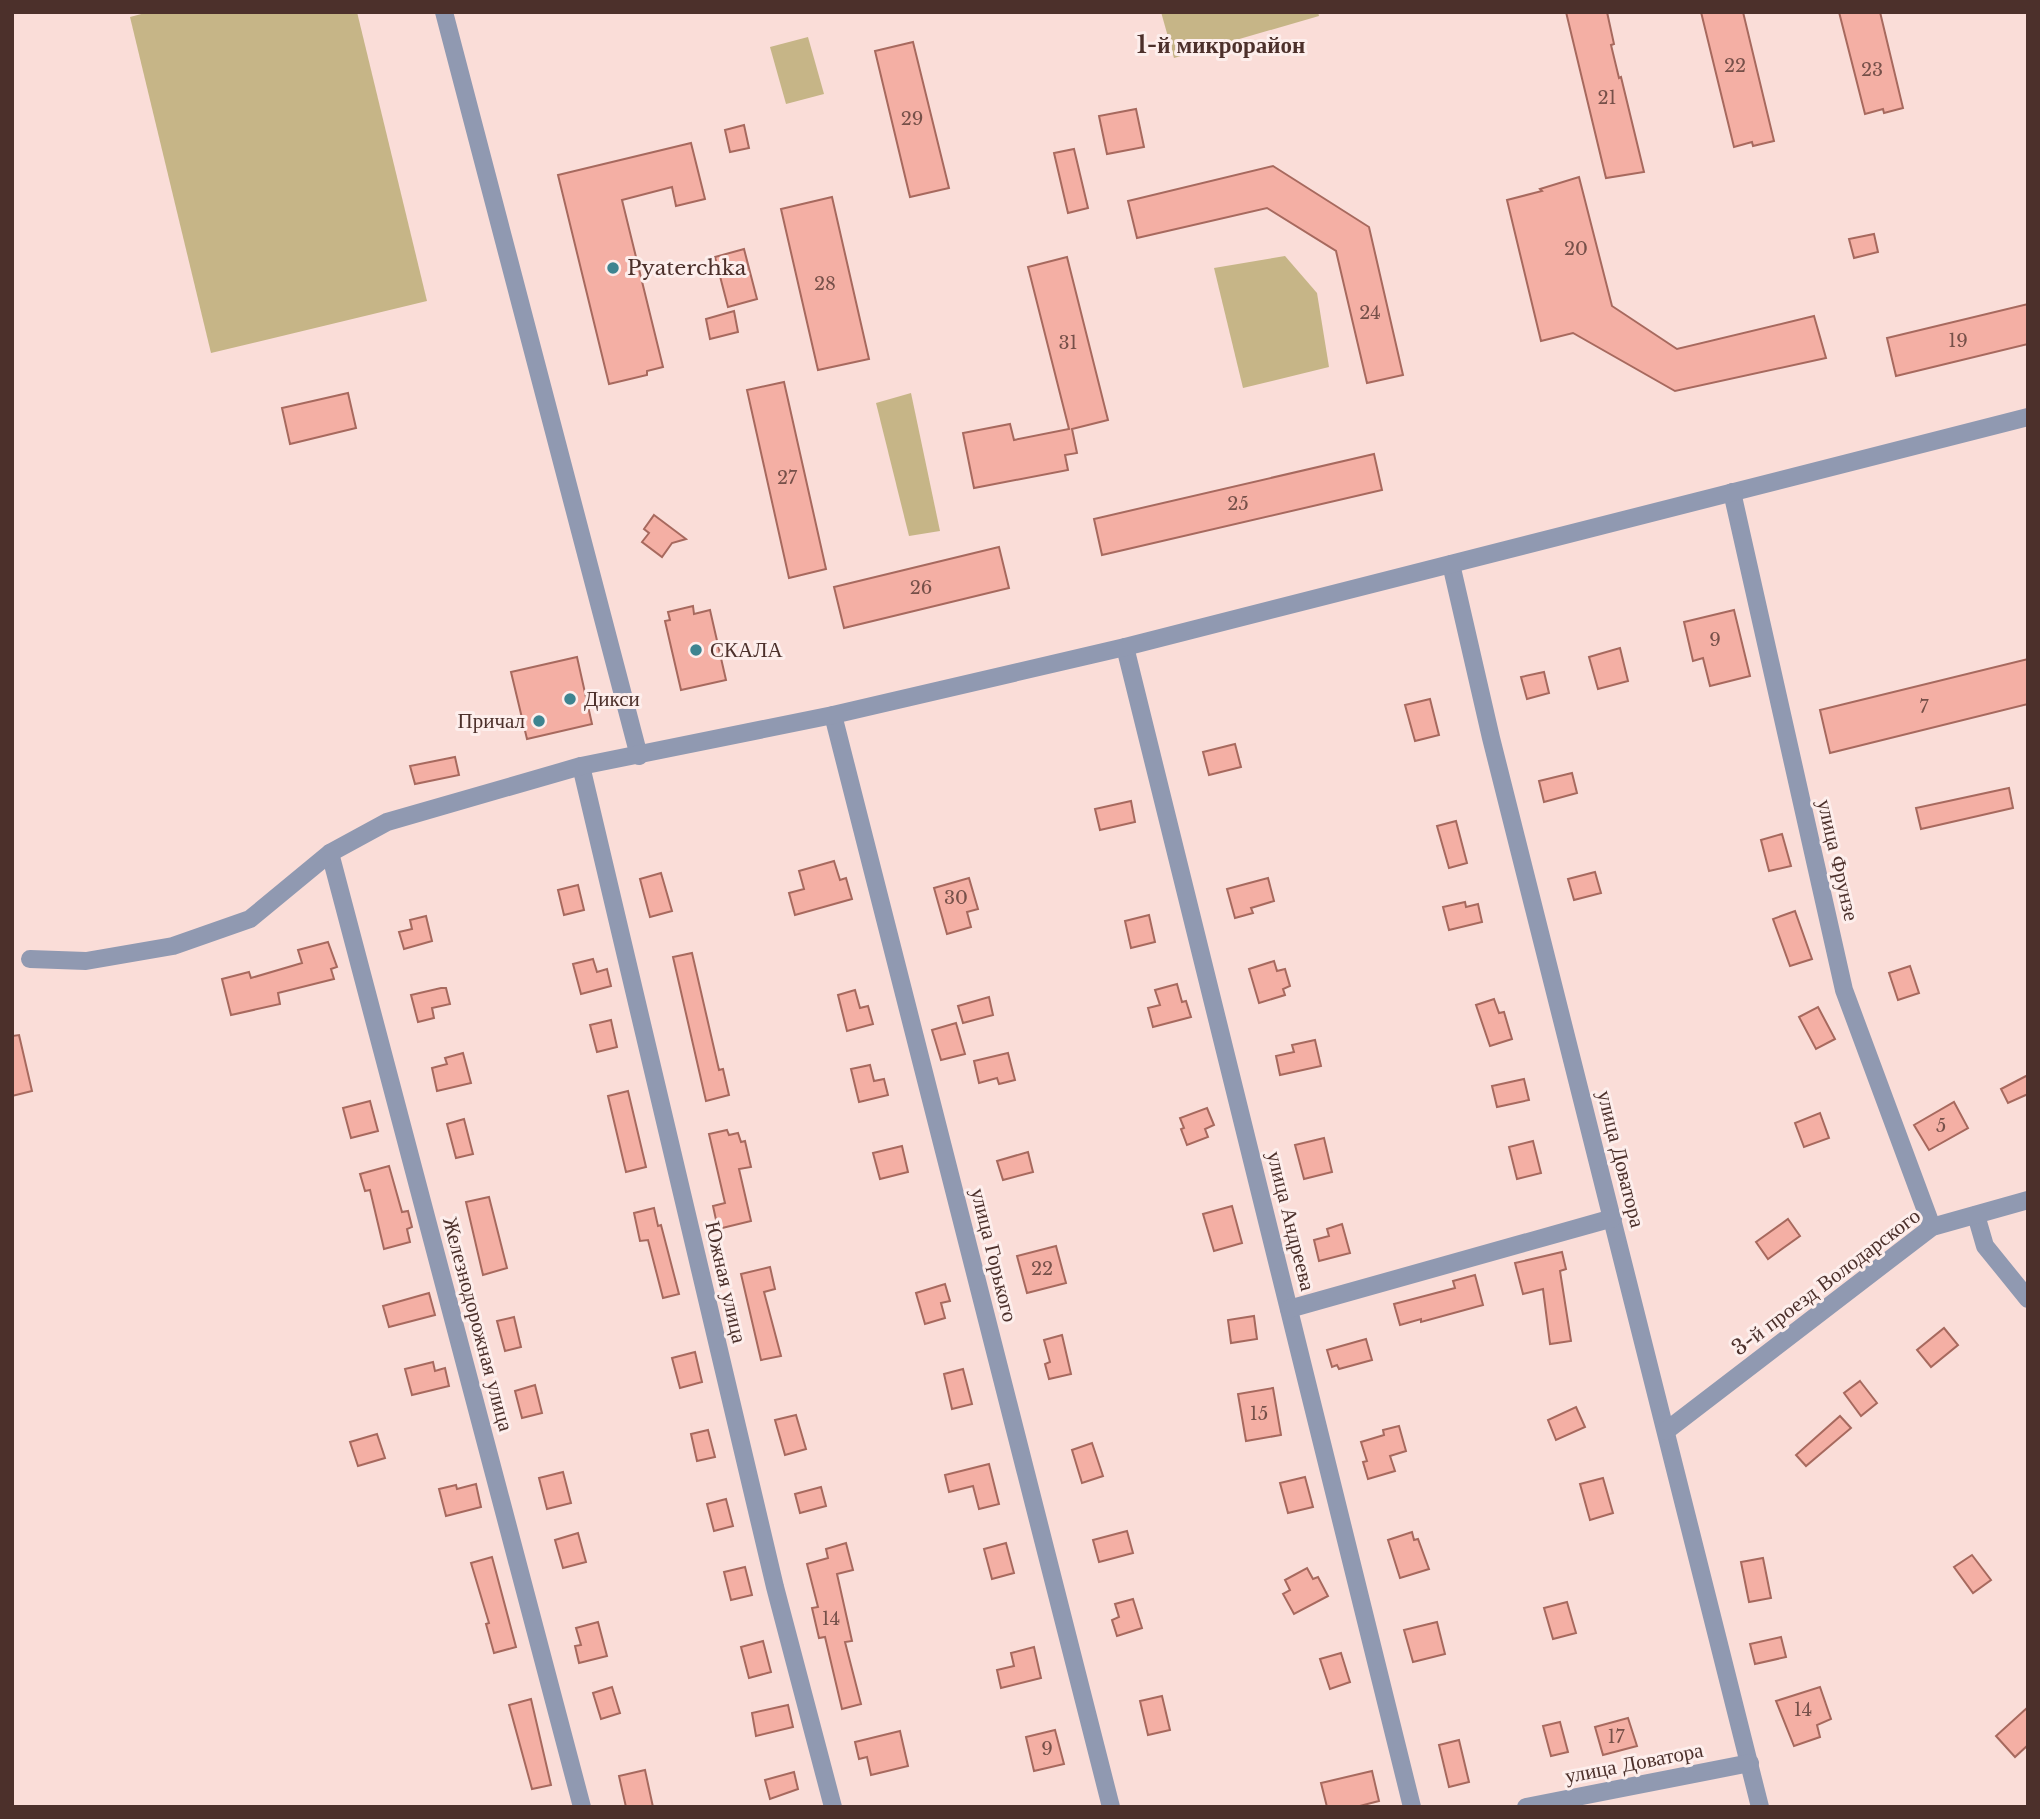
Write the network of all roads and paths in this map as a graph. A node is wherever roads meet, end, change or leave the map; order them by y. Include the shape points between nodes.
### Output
1 (444, 12) edge
2 (2028, 416) edge
3 (1732, 492) junction
4 (1451, 564) junction
5 (1125, 647) junction
6 (834, 715) junction
7 (639, 756) junction
8 (581, 766) junction
9 (330, 853) junction
10 (30, 959) dead end
11 (2028, 1200) edge
12 (1976, 1215) junction
13 (1613, 1218) junction
14 (1932, 1227) junction
15 (2028, 1299) edge
16 (1289, 1309) junction
17 (1666, 1431) junction
18 (1750, 1763) junction
19 (582, 1807) edge
20 (833, 1807) edge
21 (1111, 1807) edge
22 (1412, 1807) edge
23 (1526, 1807) edge
24 (1760, 1807) edge

1 - 7 street
2 - 3 street
3 - 4 street
3 - 14 street, улица Фрунзе via 1843,990
4 - 5 street
4 - 13 street, улица Доватора
5 - 6 street
5 - 16 street, улица Андреева
6 - 7 street
6 - 21 street, улица Горького
7 - 8 street
8 - 9 street via 387,822
8 - 20 street, Южная улица via 772,1574
9 - 10 street via 250,919 173,946 86,961
9 - 19 street, Железнодорожная улица
11 - 12 street, 3-й проезд Володарского
12 - 14 street, 3-й проезд Володарского
12 - 15 street via 1985,1246
13 - 16 street
13 - 17 street, улица Доватора
14 - 17 street, 3-й проезд Володарского
16 - 22 street, улица Андреева
17 - 18 street, улица Доватора
18 - 23 street, улица Доватора
18 - 24 street, улица Доватора

